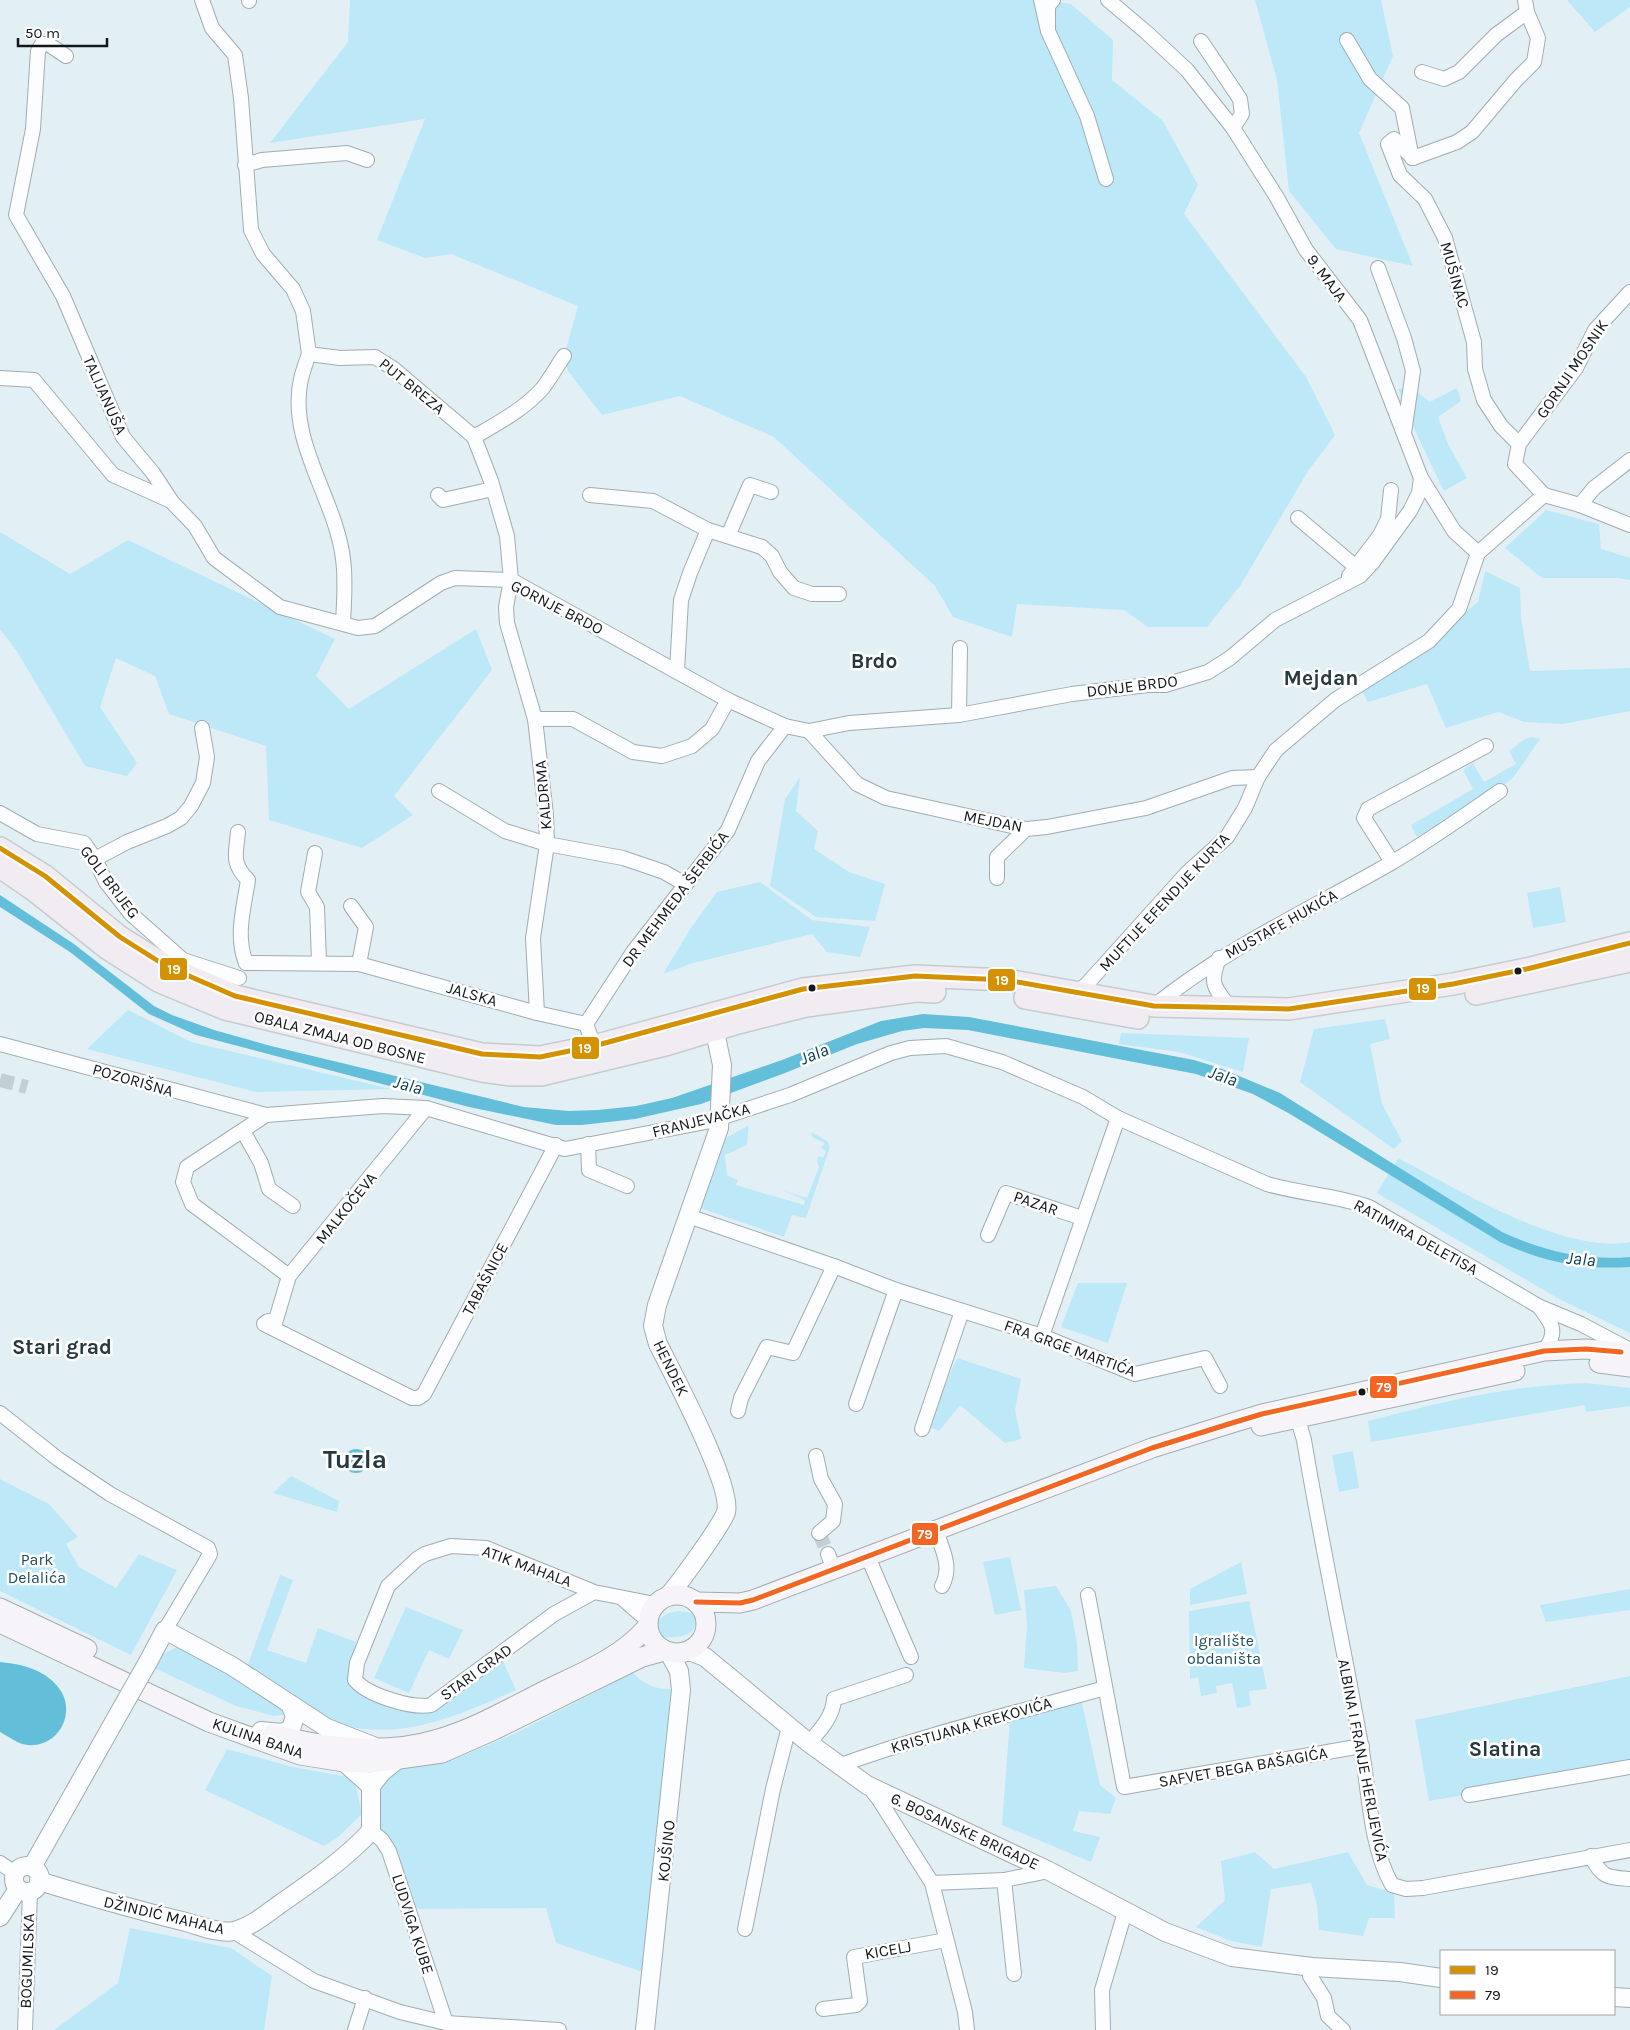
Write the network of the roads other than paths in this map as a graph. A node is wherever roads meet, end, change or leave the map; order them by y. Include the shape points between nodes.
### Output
1 (202, 0) edge
2 (1041, 0) edge
3 (1053, 0) edge
4 (1108, 0) edge
5 (1526, 6) edge
6 (1048, 32) junction
7 (1347, 40) dead end
8 (1201, 41) dead end
9 (66, 56) dead end
10 (1422, 72) dead end
11 (1233, 128) junction
12 (1413, 158) junction
13 (367, 160) dead end
14 (245, 165) junction
15 (1106, 179) dead end
16 (1378, 268) dead end
17 (1630, 292) edge
18 (309, 354) junction
19 (564, 356) dead end
20 (0, 378) edge
21 (474, 436) junction
22 (1404, 436) junction
23 (1519, 444) junction
24 (1630, 460) edge
25 (1421, 478) junction
26 (493, 488) junction
27 (1390, 490) dead end
28 (771, 492) dead end
29 (438, 495) dead end
30 (590, 495) dead end
31 (1544, 496) junction
32 (172, 502) junction
33 (1580, 505) junction
34 (1298, 518) dead end
35 (1630, 525) edge
36 (708, 530) junction
37 (728, 536) junction
38 (1478, 553) junction
39 (1356, 567) junction
40 (241, 579) joint
41 (511, 580) junction
42 (1340, 587) junction
43 (839, 594) dead end
44 (342, 624) junction
45 (960, 648) dead end
46 (677, 671) junction
47 (728, 700) junction
48 (959, 715) junction
49 (535, 719) junction
50 (785, 726) junction
51 (202, 728) dead end
52 (809, 731) junction
53 (1486, 746) dead end
54 (1258, 777) junction
55 (438, 791) dead end
56 (1500, 792) dead end
57 (0, 813) edge
58 (1026, 828) junction
59 (238, 832) dead end
60 (547, 844) junction
61 (0, 848) edge
62 (315, 853) dead end
63 (96, 859) junction
64 (1392, 862) junction
65 (0, 867) edge
66 (997, 878) dead end
67 (685, 884) junction
68 (351, 906) dead end
69 (1630, 943) edge
70 (1219, 958) junction
71 (1630, 961) edge
72 (319, 962) junction
73 (246, 963) junction
74 (359, 964) junction
75 (237, 987) junction
76 (1076, 993) junction
77 (1230, 1008) junction
78 (537, 1013) junction
79 (1151, 1013) junction
80 (586, 1024) junction
81 (716, 1030) junction
82 (0, 1044) edge
83 (594, 1046) junction
84 (426, 1108) junction
85 (721, 1110) junction
86 (266, 1115) junction
87 (1118, 1118) junction
88 (243, 1131) junction
89 (588, 1144) junction
90 (556, 1145) junction
91 (627, 1186) dead end
92 (293, 1206) dead end
93 (1082, 1218) junction
94 (686, 1219) junction
95 (988, 1236) dead end
96 (834, 1266) junction
97 (289, 1276) junction
98 (896, 1290) junction
99 (1540, 1307) junction
100 (962, 1311) junction
101 (278, 1314) joint
102 (1042, 1336) junction
103 (1544, 1351) junction
104 (1630, 1352) edge
105 (1630, 1366) edge
106 (1220, 1386) dead end
107 (856, 1404) dead end
108 (738, 1411) dead end
109 (0, 1413) edge
110 (1296, 1413) junction
111 (922, 1429) dead end
112 (816, 1456) dead end
113 (936, 1531) junction
114 (819, 1534) dead end
115 (868, 1557) junction
116 (681, 1578) junction
117 (942, 1586) dead end
118 (594, 1592) junction
119 (1088, 1595) dead end
120 (693, 1600) junction
121 (740, 1603) junction
122 (0, 1608) edge
123 (654, 1612) junction
124 (0, 1623) edge
125 (165, 1630) junction
126 (704, 1635) junction
127 (683, 1653) junction
128 (911, 1657) dead end
129 (906, 1675) dead end
130 (355, 1676) joint
131 (1105, 1688) junction
132 (290, 1704) junction
133 (789, 1727) junction
134 (261, 1731) junction
135 (809, 1744) junction
136 (1362, 1746) junction
137 (379, 1748) junction
138 (397, 1760) junction
139 (344, 1762) junction
140 (838, 1766) junction
141 (1630, 1767) edge
142 (867, 1785) junction
143 (371, 1786) junction
144 (1468, 1795) dead end
145 (371, 1831) junction
146 (1630, 1850) edge
147 (1591, 1856) junction
148 (0, 1863) edge
149 (1049, 1872) junction
150 (1630, 1879) edge
151 (27, 1880) junction
152 (1004, 1880) junction
153 (932, 1883) junction
154 (1125, 1912) junction
155 (0, 1917) edge
156 (745, 1929) dead end
157 (233, 1931) junction
158 (946, 1940) junction
159 (1312, 1967) junction
160 (1014, 1974) dead end
161 (1440, 1978) edge
162 (1615, 1997) edge
163 (365, 1998) junction
164 (1630, 1998) edge
165 (823, 2008) dead end
166 (446, 2023) junction
167 (25, 2030) edge
168 (355, 2030) edge
169 (465, 2030) edge
170 (559, 2030) edge
171 (645, 2030) edge
172 (966, 2030) edge
173 (1102, 2030) edge
174 (1343, 2030) edge

1 - 14 street via 212,28 235,55
2 - 6 street
3 - 6 street via 1048,6
4 - 11 street, 9. MAJA via 1187,70
5 - 10 street via 1459,72 1444,79
5 - 12 street via 1538,38 1534,62 1472,132 1456,142
6 - 15 street via 1087,116
7 - 12 street via 1370,79 1402,108
8 - 11 street via 1240,99 1242,114
9 - 32 street, TALIJANUŠA via 48,44 42,44 38,51 33,128 16,215 63,296 122,437 153,473
11 - 22 street, 9. MAJA via 1306,250 1360,320
12 - 23 street, MUŠINAC via 1394,138 1388,144 1400,175 1424,199 1445,238 1474,342 1475,369 1484,400 1500,426
13 - 14 street via 347,154 262,160
14 - 18 street via 251,230 263,254 293,289 302,311
16 - 22 street, 9. MAJA via 1413,371
17 - 23 street, GORNJI MOSNIK via 1595,330 1576,368
18 - 21 street, PUT BREZA via 340,358 375,357
18 - 44 street via 301,380 302,434 326,496 343,559
19 - 21 street via 542,389 507,418
20 - 32 street via 34,380 113,475
21 - 26 street, PUT BREZA
22 - 25 street, 9. MAJA
23 - 31 street via 1514,464
24 - 33 street via 1594,488
25 - 38 street, 9. MAJA via 1454,531
25 - 42 street, DONJE BRDO via 1419,493 1410,512 1360,576
26 - 29 street via 443,500
26 - 41 street, PUT BREZA via 508,536
27 - 39 street, DONJE BRDO via 1388,518
28 - 37 street via 750,484
30 - 36 street via 653,501
31 - 33 street
31 - 38 street
32 - 40 street, TALIJANUŠA via 195,526 214,558
33 - 35 street
34 - 39 street
36 - 37 street
36 - 46 street via 681,600
37 - 43 street via 762,547 794,588 812,594
38 - 54 street, MUFTIJE EFENDIJE KURTA via 1459,609 1429,641 1335,700 1276,750
39 - 42 street, DONJE BRDO
40 - 44 street, GORNJE BRDO via 280,606
41 - 44 street, GORNJE BRDO via 455,578 441,583 375,626 358,628
41 - 46 street, GORNJE BRDO
41 - 49 street, KALDRMA via 507,622
42 - 48 street, DONJE BRDO via 1275,620 1208,672 1165,685 1072,694
45 - 48 street
46 - 47 street, GORNJE BRDO
47 - 49 street via 712,729 692,746 662,756 633,752 573,719
47 - 50 street, GORNJE BRDO
48 - 52 street, DONJE BRDO via 849,722
49 - 60 street, KALDRMA
50 - 52 street, DONJE BRDO
50 - 67 street, DR MEHMEDA ŠERBIĆA via 758,761 728,830
51 - 63 street via 207,758 203,783 191,806 181,818 167,826
52 - 58 street, MEJDAN via 856,784 886,798
53 - 64 street via 1368,809 1364,818
54 - 58 street, MEJDAN via 1232,778 1146,808
54 - 76 street, MUFTIJE EFENDIJE KURTA via 1245,808 1227,837 1187,873
55 - 60 street via 505,831
56 - 64 street, MUSTAFE HUKIĆA
57 - 63 street, GOLI BRIJEG via 37,834 84,843
58 - 66 street via 997,857
59 - 73 street via 235,862 248,880 239,935 240,950
60 - 67 street via 623,858 664,872
60 - 78 street, KALDRMA via 533,938
61 - 75 main road, OBALA ZMAJA OD BOSNE via 45,876 120,937 166,966
62 - 72 street via 308,892 317,907
63 - 75 street, GOLI BRIJEG via 106,882 131,914 183,960
64 - 70 street, MUSTAFE HUKIĆA
65 - 81 main road, OBALA ZMAJA OD BOSNE via 108,949 158,981 225,1009 360,1044 482,1071 541,1075
67 - 80 street, DR MEHMEDA ŠERBIĆA via 633,952
68 - 74 street via 372,925
69 - 77 main road via 1522,970 1364,999 1289,1009
70 - 77 street, MUSTAFE HUKIĆA via 1212,976
70 - 79 street
71 - 79 main road via 1524,985 1363,1013 1288,1022
72 - 73 street, JALSKA
72 - 74 street, JALSKA
73 - 75 street
74 - 78 street, JALSKA
75 - 83 main road, OBALA ZMAJA OD BOSNE via 482,1054 540,1057
76 - 79 main road, OBALA ZMAJA OD BOSNE
76 - 81 main road, OBALA ZMAJA OD BOSNE via 1006,980 915,976 803,989
77 - 79 main road
78 - 80 street, JALSKA
79 - 81 main road, OBALA ZMAJA OD BOSNE via 1071,1008 1008,994 916,991 806,1006
80 - 83 street
81 - 83 main road, OBALA ZMAJA OD BOSNE
81 - 85 street, HENDEK via 722,1065
82 - 86 street, POZORIŠNA
84 - 86 street, FRANJEVAČKA via 383,1106
84 - 90 street, FRANJEVAČKA
84 - 97 street, MALKOČEVA
85 - 87 street, FRANJEVAČKA via 790,1095 891,1053 930,1045 954,1048 1002,1062 1083,1097
85 - 89 street, FRANJEVAČKA
85 - 94 street, HENDEK via 704,1174
86 - 88 street
87 - 93 street
87 - 99 street, RATIMIRA DELETISA via 1267,1184 1345,1198 1369,1207
88 - 92 street via 261,1163 269,1189
88 - 97 street via 187,1167 183,1182 187,1196 192,1204
89 - 90 street, FRANJEVAČKA via 565,1149
89 - 91 street via 589,1170
90 - 101 street, TABAŠNICE via 424,1394 418,1398 341,1364 264,1324 268,1321 275,1323
93 - 95 street, PAZAR via 1006,1193
93 - 102 street
94 - 96 street, FRA GRGE MARTIĆA via 694,1218
94 - 116 street, HENDEK via 653,1326 658,1344 710,1453 727,1503 722,1519
96 - 98 street, FRA GRGE MARTIĆA
96 - 108 street via 793,1353 767,1347 741,1398
97 - 101 street, MALKOČEVA
98 - 100 street, FRA GRGE MARTIĆA
98 - 107 street
99 - 103 street via 1553,1332
99 - 104 street, RATIMIRA DELETISA via 1582,1324
100 - 102 street, FRA GRGE MARTIĆA
100 - 111 street
102 - 106 street, FRA GRGE MARTIĆA via 1135,1374 1205,1358
103 - 104 main road
103 - 110 main road
105 - 110 main road via 1586,1362 1547,1364
109 - 125 street via 58,1460 110,1494 153,1520 205,1544 210,1554
110 - 113 main road via 1152,1448
110 - 136 street, ALBINA I FRANJE HERLJEVIĆA via 1304,1440
112 - 114 street via 821,1479 836,1504 833,1521
113 - 115 main road
113 - 117 street via 947,1563 948,1575
115 - 121 main road via 831,1562 753,1600
115 - 128 street
116 - 120 street via 684,1590
116 - 123 street, HENDEK
118 - 123 street, ATIK MAHALA via 622,1598
118 - 130 street, STARI GRAD via 554,1614 431,1704 411,1706 365,1689
118 - 130 street, ATIK MAHALA via 486,1548 451,1546 425,1554 388,1586 356,1664
119 - 131 street
120 - 121 main road
120 - 123 main road via 676,1595
120 - 126 main road via 704,1613
121 - 126 main road via 716,1619
122 - 134 main road, KULINA BANA
123 - 127 main road via 654,1644
123 - 137 main road, KULINA BANA via 623,1650 489,1718 438,1739
124 - 139 main road, KULINA BANA via 209,1722 300,1755
125 - 132 street via 232,1666
125 - 151 street, bridge
126 - 127 main road
127 - 133 street, 6. BOSANSKE BRIGADE
127 - 138 main road, KULINA BANA via 642,1657 442,1753
127 - 171 street, KOJŠINO
129 - 135 street via 834,1699 828,1719
131 - 136 street, SAFVET BEGA BAŠAGIĆA via 1124,1787
131 - 140 street, KRISTIJANA KREKOVIĆA via 950,1730
132 - 134 street via 294,1716 291,1729 282,1733
132 - 137 street via 327,1728
133 - 135 street, 6. BOSANSKE BRIGADE
133 - 156 street via 771,1797
134 - 137 main road, KULINA BANA via 300,1741
135 - 140 street, 6. BOSANSKE BRIGADE
136 - 147 street, ALBINA I FRANJE HERLJEVIĆA via 1376,1836 1385,1873 1392,1885 1406,1889 1423,1888
138 - 139 main road, KULINA BANA via 371,1764
138 - 143 street
139 - 143 street
140 - 142 street, 6. BOSANSKE BRIGADE
141 - 144 street
142 - 149 street, 6. BOSANSKE BRIGADE
142 - 153 street
143 - 145 street
145 - 157 street via 328,1871 254,1922
145 - 166 street, LUDVIGA KUBE via 390,1851
146 - 147 street, ALBINA I FRANJE HERLJEVIĆA
147 - 150 street via 1599,1872 1609,1878
148 - 151 street, DŽINDIĆ MAHALA
149 - 152 street
149 - 154 street, 6. BOSANSKE BRIGADE
151 - 155 street
151 - 157 street, DŽINDIĆ MAHALA via 127,1908
151 - 167 street, BOGUMILSKA
152 - 153 street
152 - 160 street
153 - 158 street
154 - 159 street, 6. BOSANSKE BRIGADE via 1165,1932 1232,1957
154 - 173 street via 1102,1990
157 - 163 street, DŽINDIĆ MAHALA via 314,1981
158 - 165 street, KICELJ via 854,1957 860,2001 856,2005
158 - 172 street via 965,2012
159 - 161 street, 6. BOSANSKE BRIGADE
159 - 174 street via 1310,1976 1324,1998 1328,2016
162 - 164 street
163 - 166 street, DŽINDIĆ MAHALA via 400,2012
163 - 168 street
166 - 169 street
166 - 170 street, DŽINDIĆ MAHALA

